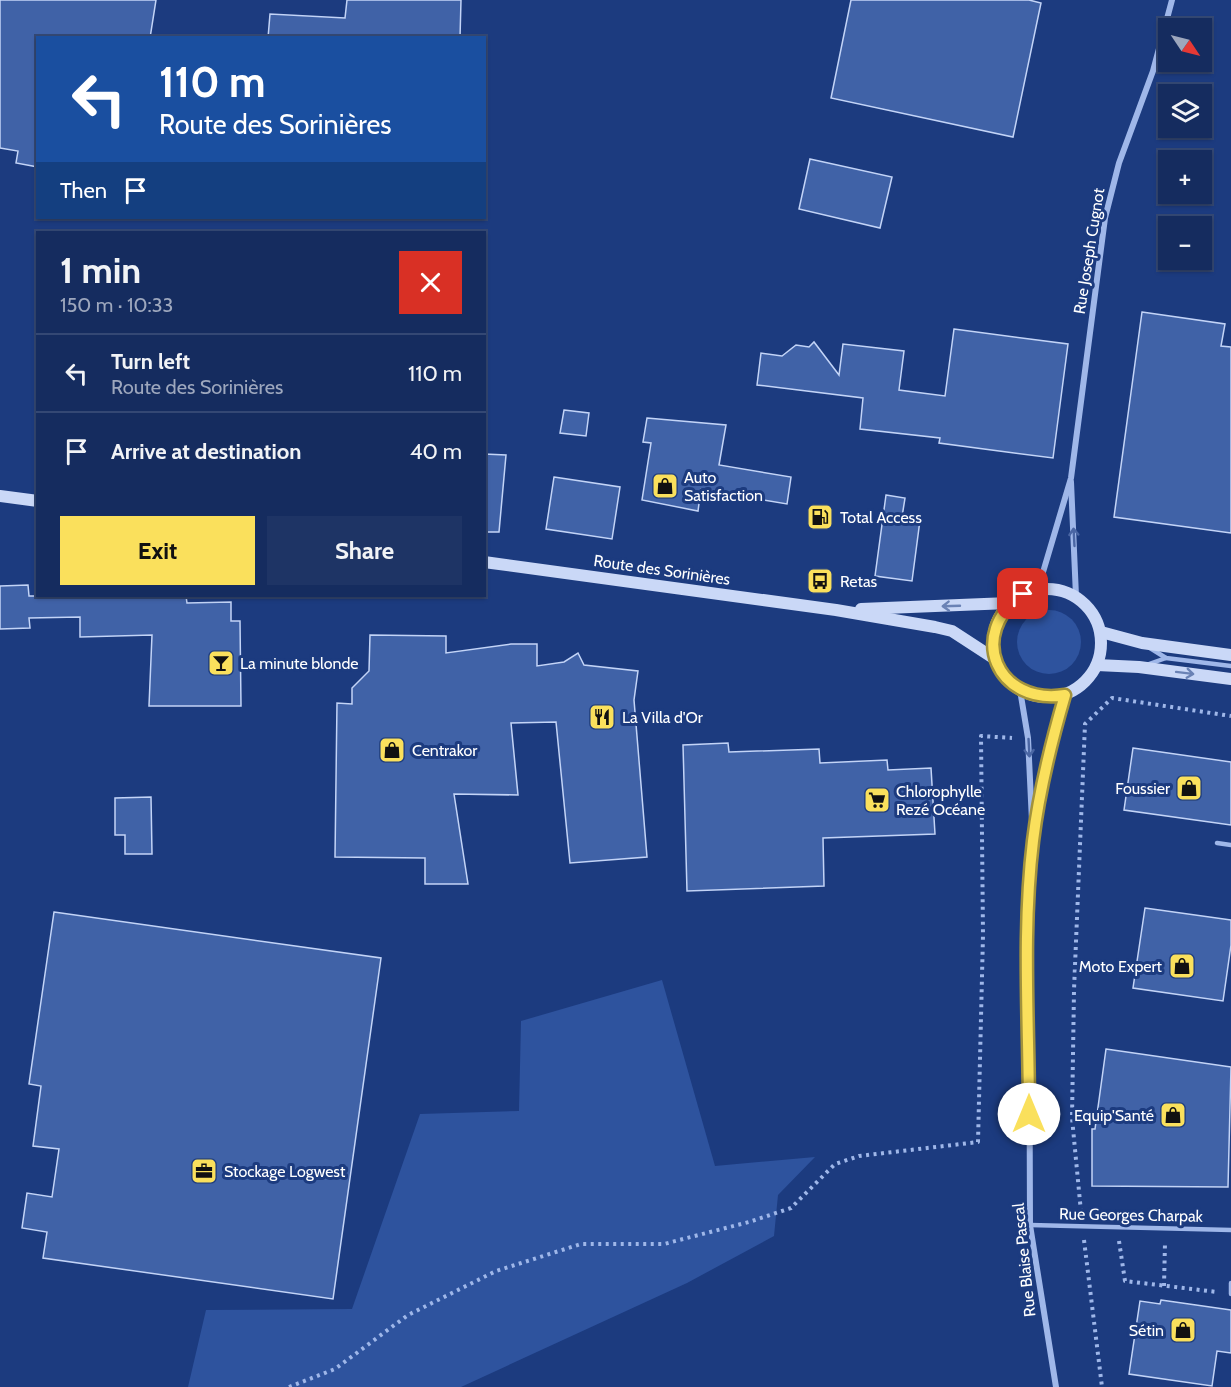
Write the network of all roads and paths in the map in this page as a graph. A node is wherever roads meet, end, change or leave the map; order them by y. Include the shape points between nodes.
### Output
1 (1172, 0) edge
2 (1071, 478) junction
3 (0, 496) edge
4 (36, 501) edge
5 (486, 562) edge
6 (1038, 589) junction
7 (1076, 596) junction
8 (1009, 603) junction
9 (836, 610) junction
10 (1101, 632) junction
11 (1142, 643) junction
12 (1231, 655) edge
13 (1166, 658) junction
14 (995, 659) junction
15 (1097, 666) junction
16 (1231, 666) edge
17 (1139, 667) junction
18 (1231, 679) edge
19 (1020, 690) junction
20 (1065, 695) junction
21 (1231, 716) edge
22 (1028, 738) junction
23 (1033, 842) junction
24 (1217, 843) dead end
25 (1231, 845) edge
26 (1030, 1224) junction
27 (1082, 1226) junction
28 (1117, 1227) junction
29 (1166, 1227) junction
30 (1231, 1230) edge
31 (1231, 1283) edge
32 (1164, 1286) junction
33 (1230, 1294) edge
34 (289, 1387) edge
35 (1056, 1387) edge
36 (1102, 1387) edge

1 - 2 street, Rue Joseph Cugnot via 1105,218
2 - 6 street, Rue Joseph Cugnot
7 -> 2 street, Rue Joseph Cugnot
3 - 4 main road
5 - 9 main road, Route des Sorinières
6 - 7 main road via 1051,588
6 - 8 main road, Route des Sorinières
7 - 10 main road via 1088,606
8 -> 9 main road, Route des Sorinières
8 - 14 main road via 994,630
9 - 14 main road, Route des Sorinières via 952,631
10 - 11 main road
10 - 15 main road
11 - 12 main road
11 - 13 lane
13 - 16 lane
13 - 17 lane
14 - 19 main road, Route des Sorinières via 1005,677
15 - 17 main road
15 - 20 main road via 1089,678
17 -> 18 main road
19 - 20 main road via 1034,696
19 - 22 street, Rue Blaise Pascal
20 - 23 street, Rue Blaise Pascal via 1046,760
21 - 27 path via 1112,698 1084,724 1072,1118
22 -> 23 street, Rue Blaise Pascal
22 - 34 path via 981,736 983,935 978,1142 859,1156 835,1164 791,1208 749,1222 664,1244 581,1244 496,1271 408,1315 335,1369
23 - 26 street, Rue Blaise Pascal via 1029,925
24 - 25 lane
26 - 27 lane, Rue Georges Charpak
26 - 35 street, Rue Blaise Pascal
27 - 28 lane, Rue Georges Charpak
27 - 36 path
28 - 29 lane, Rue Georges Charpak
28 - 32 path via 1125,1281
29 - 30 lane, Rue Georges Charpak
29 - 32 path
31 - 33 lane
32 - 33 path

